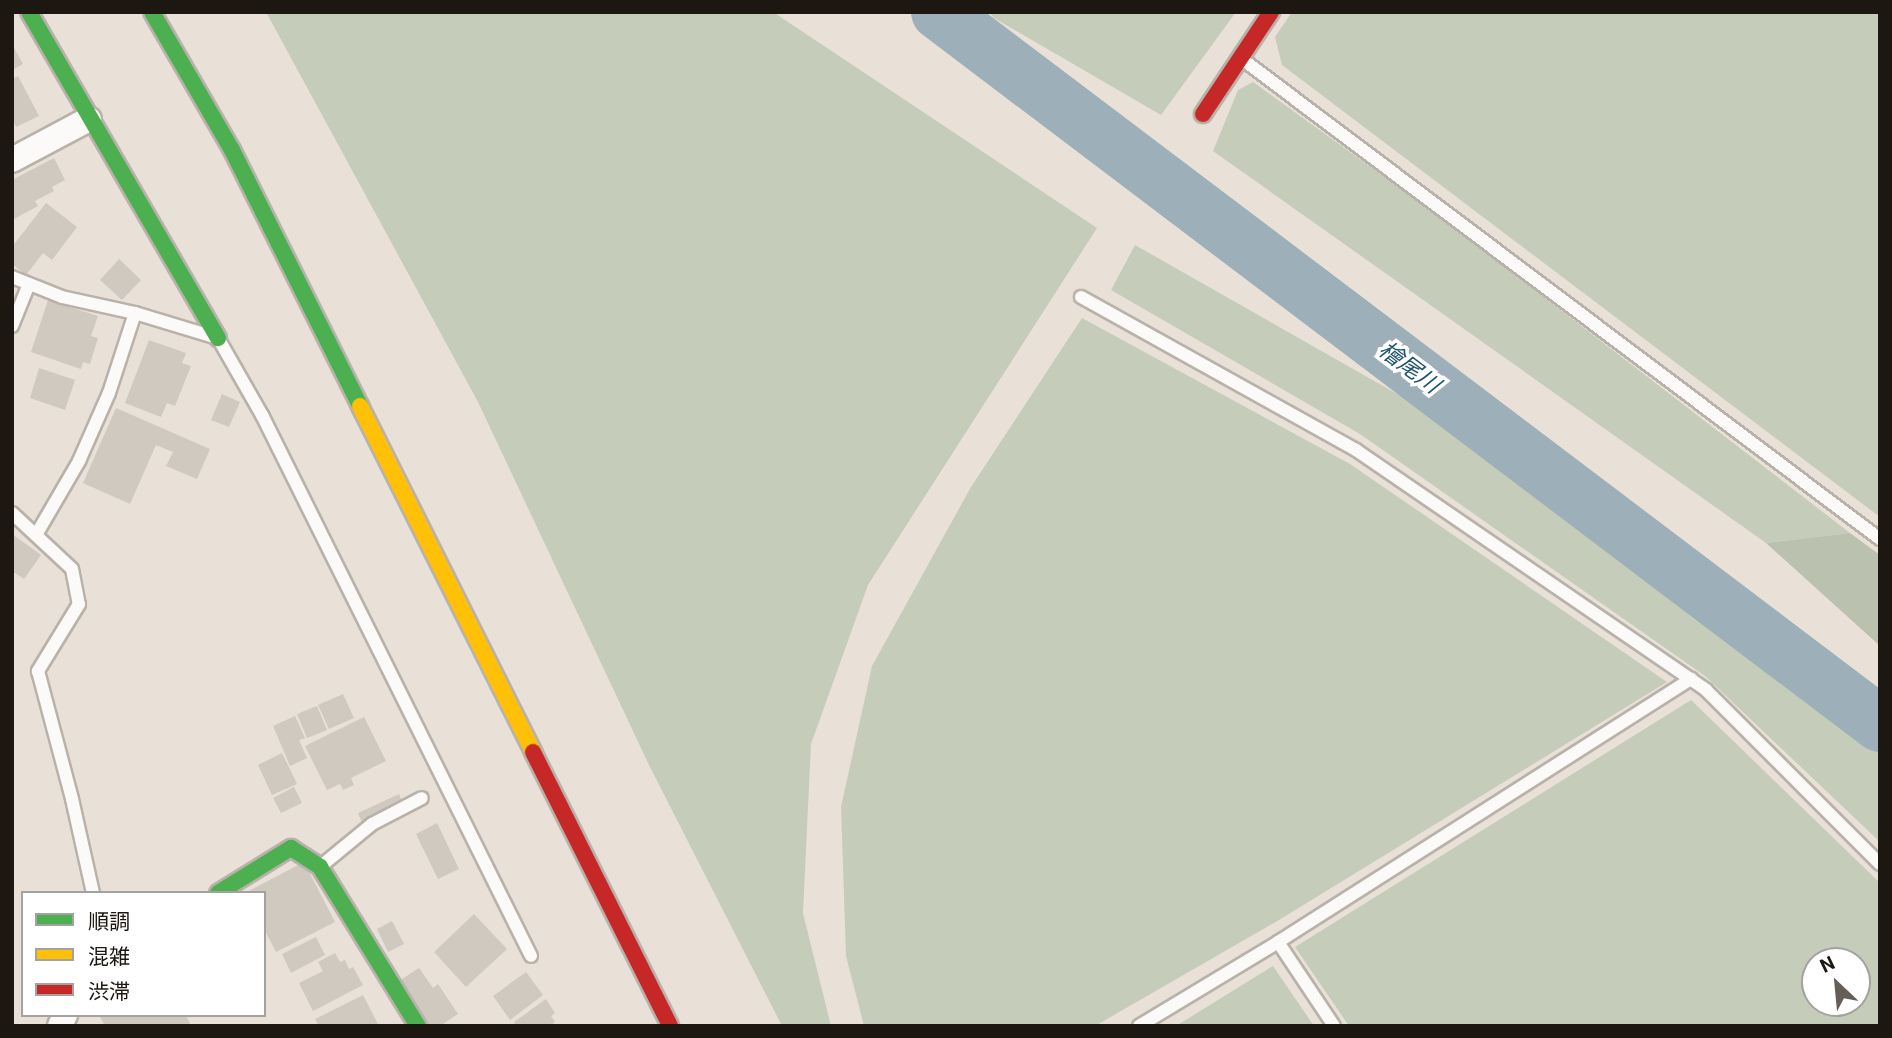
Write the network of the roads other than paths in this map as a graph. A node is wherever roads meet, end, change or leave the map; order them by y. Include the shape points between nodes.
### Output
1 (29, 12) edge
2 (152, 12) edge
3 (1271, 12) edge
4 (1240, 58) junction
5 (1203, 114) dead end
6 (89, 119) junction
7 (12, 160) edge
8 (12, 277) edge
9 (29, 284) junction
10 (1081, 297) dead end
11 (135, 313) junction
12 (12, 326) edge
13 (218, 338) junction
14 (12, 513) edge
15 (36, 535) junction
16 (1880, 539) edge
17 (1691, 679) junction
18 (422, 798) dead end
19 (1880, 864) edge
20 (320, 867) junction
21 (93, 891) edge
22 (221, 891) edge
23 (1278, 942) junction
24 (531, 956) dead end
25 (418, 1026) edge
26 (670, 1026) edge
27 (1139, 1026) edge
28 (1334, 1026) edge

1 - 6 street
2 - 26 street via 232,150
3 - 4 street
4 - 5 street
4 - 16 lane
6 - 7 street
6 - 13 street
8 - 9 lane
9 - 11 lane via 62,298
9 - 12 lane
10 - 17 lane via 1356,450
11 - 13 lane
11 - 15 lane via 79,461
13 - 24 lane via 262,415
14 - 15 lane
15 - 21 lane via 72,569 79,604 38,671
17 - 19 lane
17 - 23 lane
18 - 20 lane via 372,824
20 - 22 street via 291,848
20 - 25 street
23 - 27 lane
23 - 28 lane

